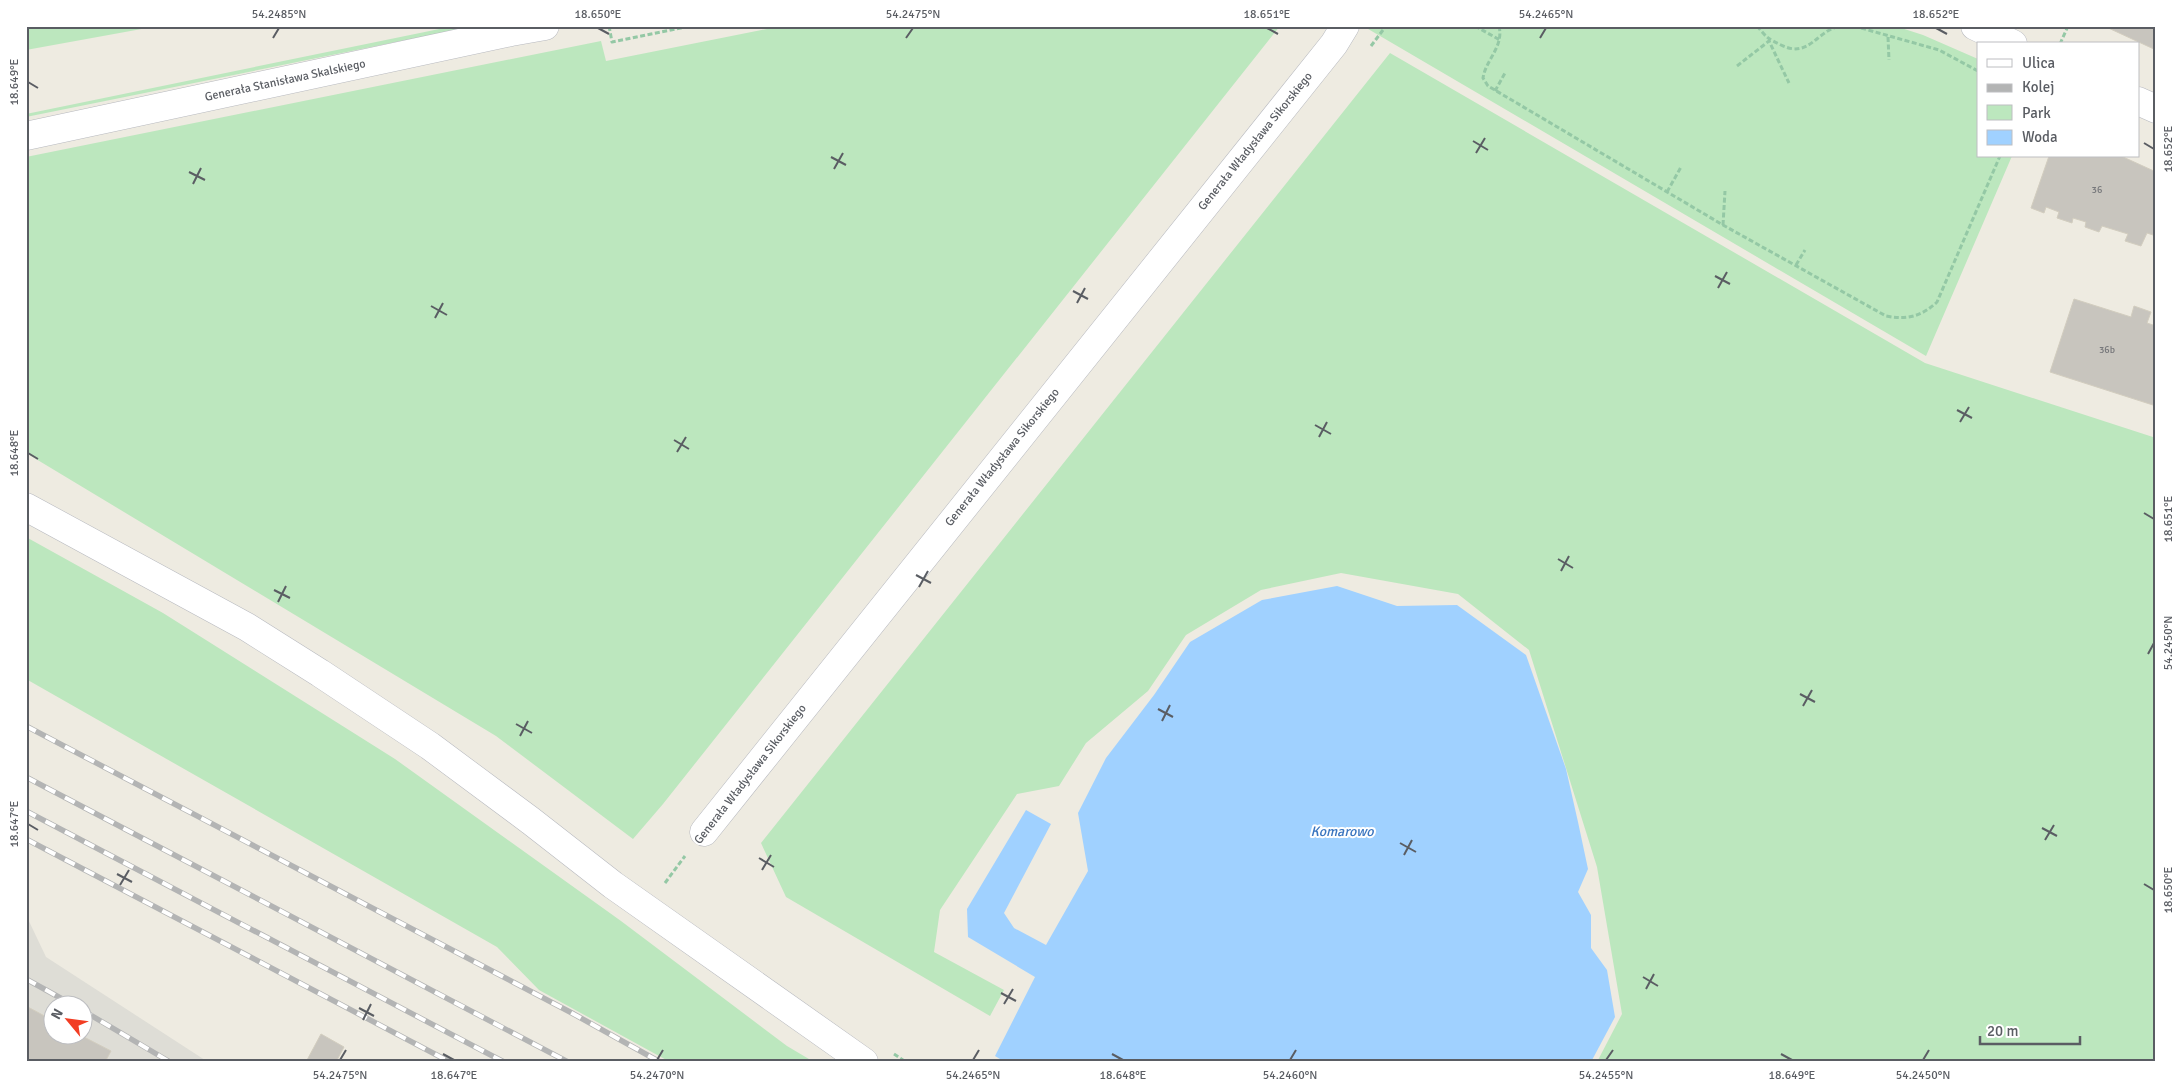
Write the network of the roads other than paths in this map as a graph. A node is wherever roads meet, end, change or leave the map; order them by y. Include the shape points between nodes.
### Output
1 (545, 26) edge
2 (1345, 26) edge
3 (1975, 26) edge
4 (2009, 42) edge
5 (2140, 102) edge
6 (2156, 109) edge
7 (26, 136) edge
8 (26, 507) edge
9 (704, 832) road end
10 (864, 1062) edge

1 - 7 street, Generała Stanisława Skalskiego
2 - 9 street, Generała Władysława Sikorskiego via 1334,44
3 - 4 street
5 - 6 street
8 - 10 street via 247,626 336,684 437,752 613,885

